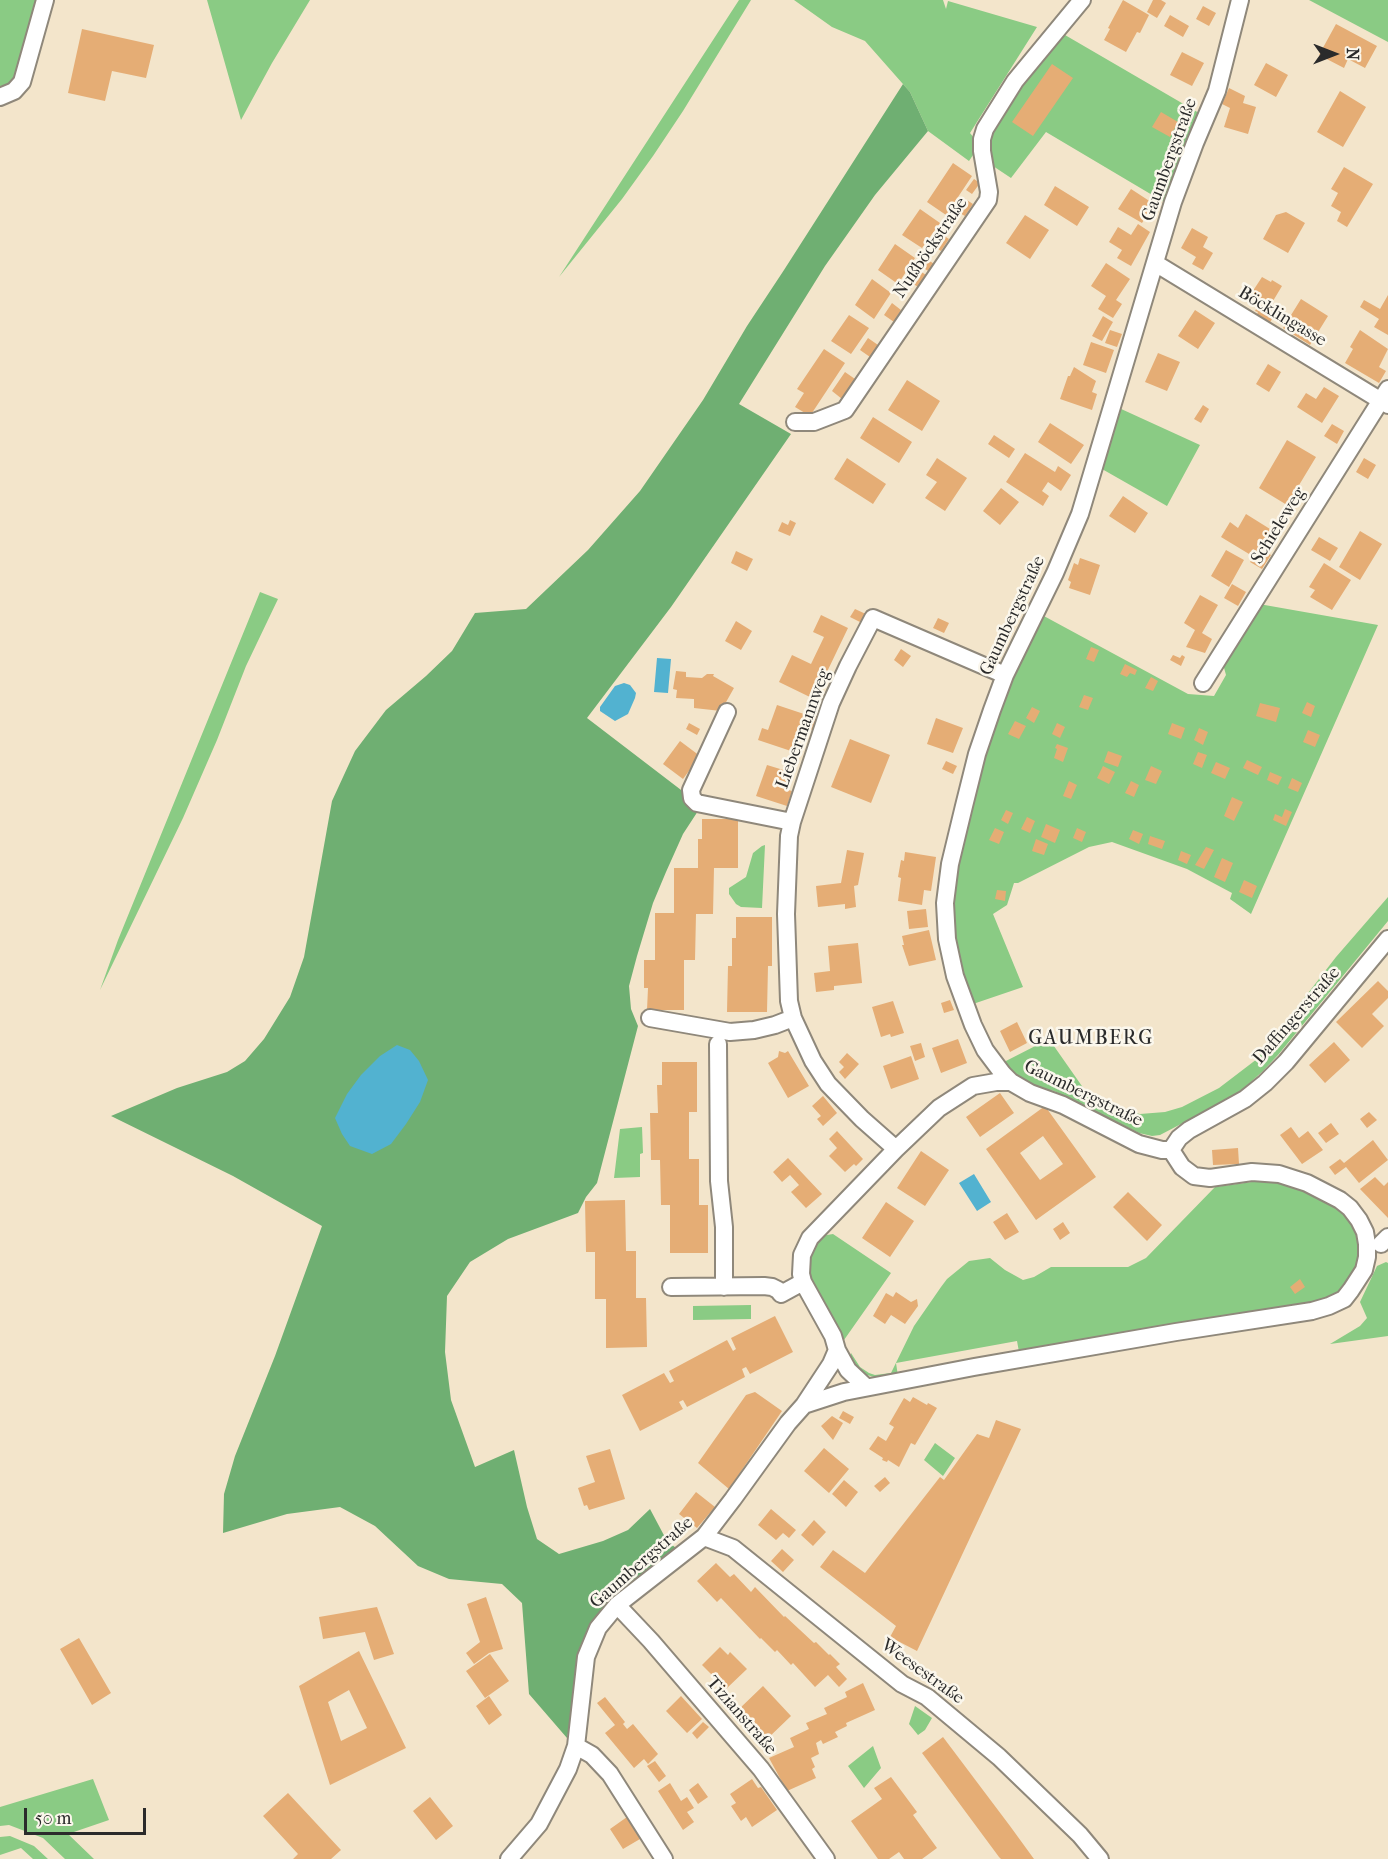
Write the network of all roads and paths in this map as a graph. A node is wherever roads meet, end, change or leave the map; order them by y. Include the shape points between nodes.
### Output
1 (45, 0) edge
2 (1082, 0) edge
3 (1240, 0) edge
4 (0, 97) edge
5 (1155, 263) junction
6 (1386, 398) edge
7 (795, 422) dead end
8 (1005, 675) junction
9 (1203, 683) dead end
10 (727, 712) dead end
11 (792, 822) junction
12 (1388, 939) edge
13 (650, 1018) dead end
14 (793, 1018) junction
15 (717, 1044) dead end
16 (984, 1050) junction
17 (1011, 1082) junction
18 (973, 1086) junction
19 (896, 1149) junction
20 (1171, 1150) junction
21 (1381, 1244) edge
22 (803, 1282) junction
23 (671, 1287) dead end
24 (724, 1287) junction
25 (837, 1350) junction
26 (866, 1387) junction
27 (804, 1405) junction
28 (704, 1537) junction
29 (617, 1605) junction
30 (576, 1746) junction
31 (509, 1859) edge
32 (664, 1859) edge
33 (826, 1859) edge
34 (1100, 1859) edge

1 - 4 street via 22,82 15,91
2 - 7 street, Nußböckstraße via 1015,81 984,129 982,151 989,192 975,219 844,410 814,422
3 - 5 street, Gaumbergstraße via 1217,91 1173,202
5 - 6 street, Böcklingasse
5 - 8 street, Gaumbergstraße via 1080,514
6 - 9 street, Schieleweg
8 - 11 street, Liebermannweg via 873,618 831,703
8 - 16 street, Gaumbergstraße via 964,806 945,903 955,976
10 - 11 street via 691,790 692,798 697,803
11 - 14 street, Liebermannweg via 786,914
12 - 20 street, Daffingerstraße via 1265,1083 1189,1130
13 - 14 street via 730,1032 765,1028
14 - 19 street, Liebermannweg via 808,1053 828,1084
15 - 24 street
16 - 17 street, Gaumbergstraße
16 - 18 street
17 - 18 street
17 - 20 street, Gaumbergstraße via 1139,1144
18 - 19 street via 939,1108
19 - 22 street via 810,1238 802,1254
20 - 21 street via 1182,1167 1194,1176 1279,1174 1326,1191 1345,1204 1365,1232
21 - 26 street via 1367,1257 1359,1281 1344,1299 1312,1311
22 - 24 street via 781,1294 772,1287
22 - 25 street
23 - 24 street
25 - 26 street via 848,1370
25 - 27 street
26 - 27 street
27 - 28 street, Gaumbergstraße
28 - 29 street, Gaumbergstraße
28 - 34 street, Weesestraße via 733,1548 902,1684 927,1697 999,1757
29 - 30 street, Gaumbergstraße via 598,1628 586,1657
29 - 33 street, Tizianstraße via 761,1769
30 - 31 street, Gaumbergstraße via 544,1816
30 - 32 street via 592,1755 610,1774

